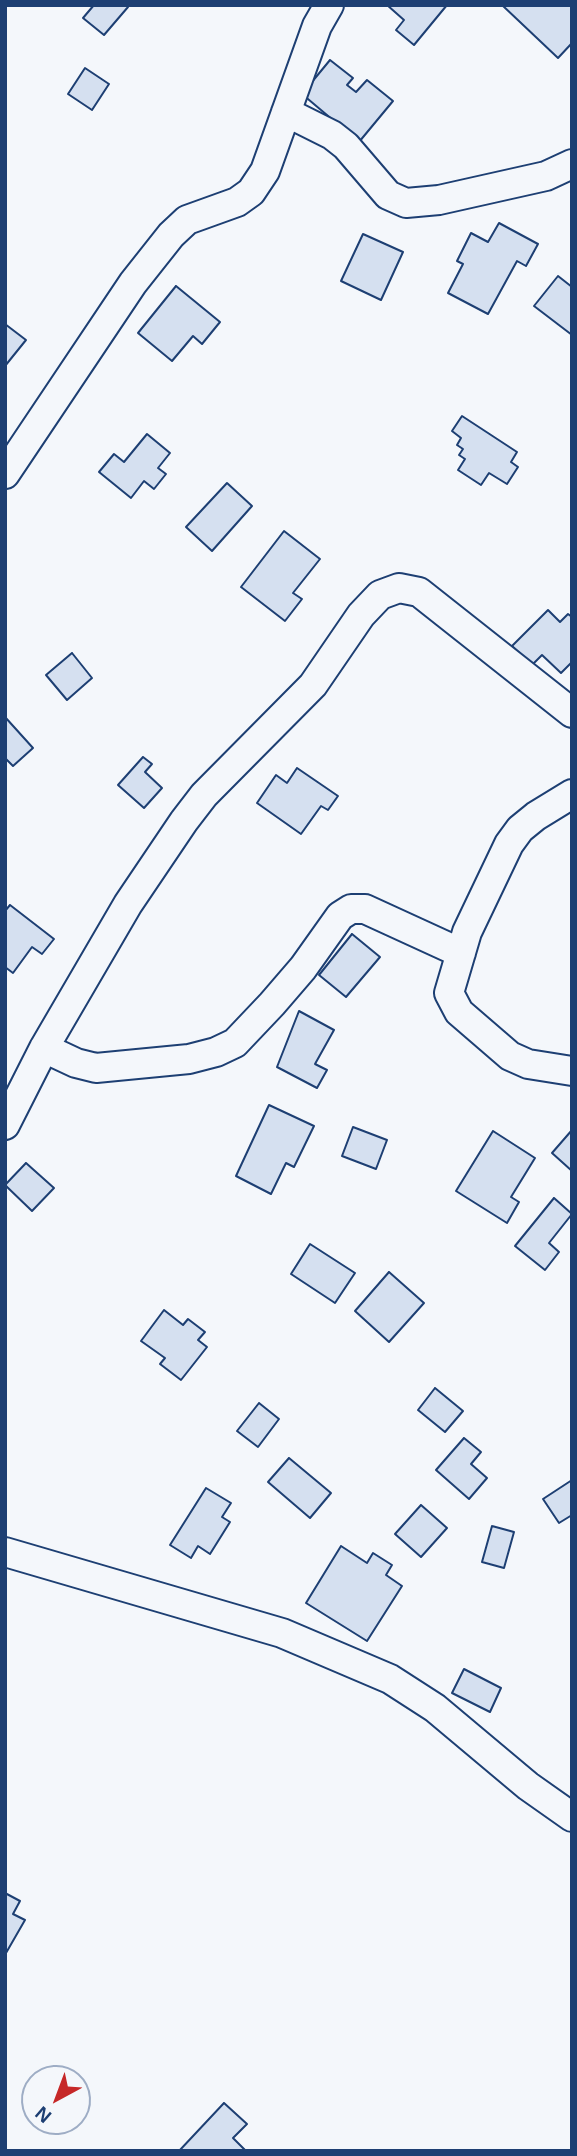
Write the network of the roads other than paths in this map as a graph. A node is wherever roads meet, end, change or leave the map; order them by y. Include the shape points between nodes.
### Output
1 (329, 5) edge
2 (286, 112) junction
3 (572, 164) edge
4 (5, 474) edge
5 (572, 713) edge
6 (572, 794) edge
7 (461, 953) junction
8 (44, 1048) junction
9 (572, 1071) edge
10 (5, 1125) edge
11 (5, 1552) edge
12 (572, 1817) edge

1 - 2 street
2 - 3 street via 332,135 388,195 406,203 546,176
2 - 4 street via 265,171 251,192 237,202 187,220 171,235 133,283
5 - 8 street via 419,592 399,588 380,596 360,615 313,685 184,821 128,904
6 - 7 street via 536,816 509,844
7 - 8 street via 365,909 351,909 340,916 272,1004 234,1043 216,1052 96,1068
7 - 9 street via 449,993 459,1012 510,1056 528,1065
8 - 10 street
11 - 12 street via 282,1633 390,1679 435,1708

